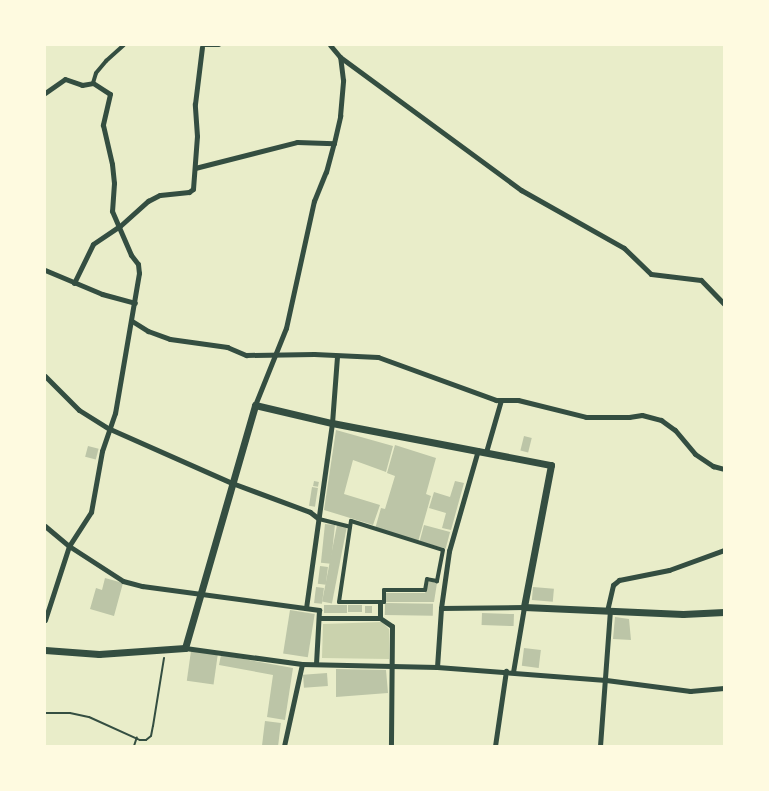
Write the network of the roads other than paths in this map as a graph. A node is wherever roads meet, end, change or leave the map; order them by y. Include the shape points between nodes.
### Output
1 (124, 45) edge
2 (218, 45) edge
3 (330, 45) edge
4 (202, 46) edge
5 (340, 57) junction
6 (93, 83) junction
7 (45, 93) edge
8 (334, 144) junction
9 (195, 168) junction
10 (120, 226) junction
11 (45, 270) edge
12 (74, 282) junction
13 (135, 303) junction
14 (724, 304) edge
15 (132, 321) junction
16 (276, 356) junction
17 (337, 356) junction
18 (45, 376) edge
19 (501, 400) junction
20 (255, 405) junction
21 (332, 423) junction
22 (110, 429) junction
23 (478, 450) junction
24 (486, 452) junction
25 (724, 469) edge
26 (232, 483) junction
27 (319, 519) junction
28 (45, 526) edge
29 (350, 527) junction
30 (69, 546) junction
31 (724, 550) edge
32 (200, 593) junction
33 (380, 603) junction
34 (524, 607) junction
35 (306, 608) junction
36 (440, 608) junction
37 (609, 611) junction
38 (724, 612) edge
39 (319, 618) junction
40 (380, 618) junction
41 (45, 620) edge
42 (185, 648) junction
43 (45, 650) edge
44 (302, 664) junction
45 (316, 664) junction
46 (392, 664) junction
47 (437, 666) junction
48 (506, 671) junction
49 (513, 672) junction
50 (606, 680) junction
51 (724, 688) edge
52 (284, 746) edge
53 (391, 746) edge
54 (495, 746) edge
55 (600, 746) edge

1 - 6 street via 96,73
2 - 4 street
3 - 5 street
4 - 9 street via 195,104
5 - 8 street via 342,89
5 - 14 street via 522,190 624,248 651,274 701,280
6 - 7 street via 82,85 65,79
6 - 10 street via 110,94 103,125 114,183 112,211
8 - 9 street via 297,142
8 - 16 street via 314,200 286,328
9 - 10 street via 193,189 148,201
10 - 12 street via 92,244
10 - 13 street via 131,256 138,264
11 - 12 street
12 - 13 street
13 - 15 street
15 - 16 street via 170,339 227,347 246,355
15 - 22 street
16 - 17 street
16 - 20 street
17 - 19 street via 378,357
17 - 21 street
18 - 22 street via 79,410
19 - 24 street
19 - 25 street via 518,400 586,417 642,414 661,420 675,430 695,454
20 - 21 main road
20 - 26 main road
21 - 23 main road
21 - 27 street
22 - 26 street
22 - 30 street via 102,451 91,512
23 - 24 main road
23 - 36 street via 448,551
24 - 34 main road via 551,465
26 - 27 street via 310,512
26 - 32 main road
27 - 29 street
27 - 35 street
28 - 30 street
29 - 33 street via 339,602
29 - 33 street via 352,521 443,550 437,581 427,579 425,590 384,590 384,602
30 - 32 street via 122,581
30 - 41 street
31 - 37 street via 669,570 619,580 613,585
32 - 35 street
32 - 42 main road
33 - 40 street
34 - 36 street
34 - 37 main road
34 - 49 street
35 - 39 street via 319,610
36 - 47 street
37 - 38 main road
37 - 50 street
39 - 40 street
39 - 45 street
40 - 46 street via 392,626
42 - 43 main road via 99,654
42 - 44 street
44 - 45 street
44 - 52 street
45 - 46 street
46 - 47 street
46 - 53 street
47 - 48 street
48 - 49 street
48 - 54 street
49 - 50 street
50 - 51 street via 690,691
50 - 55 street

